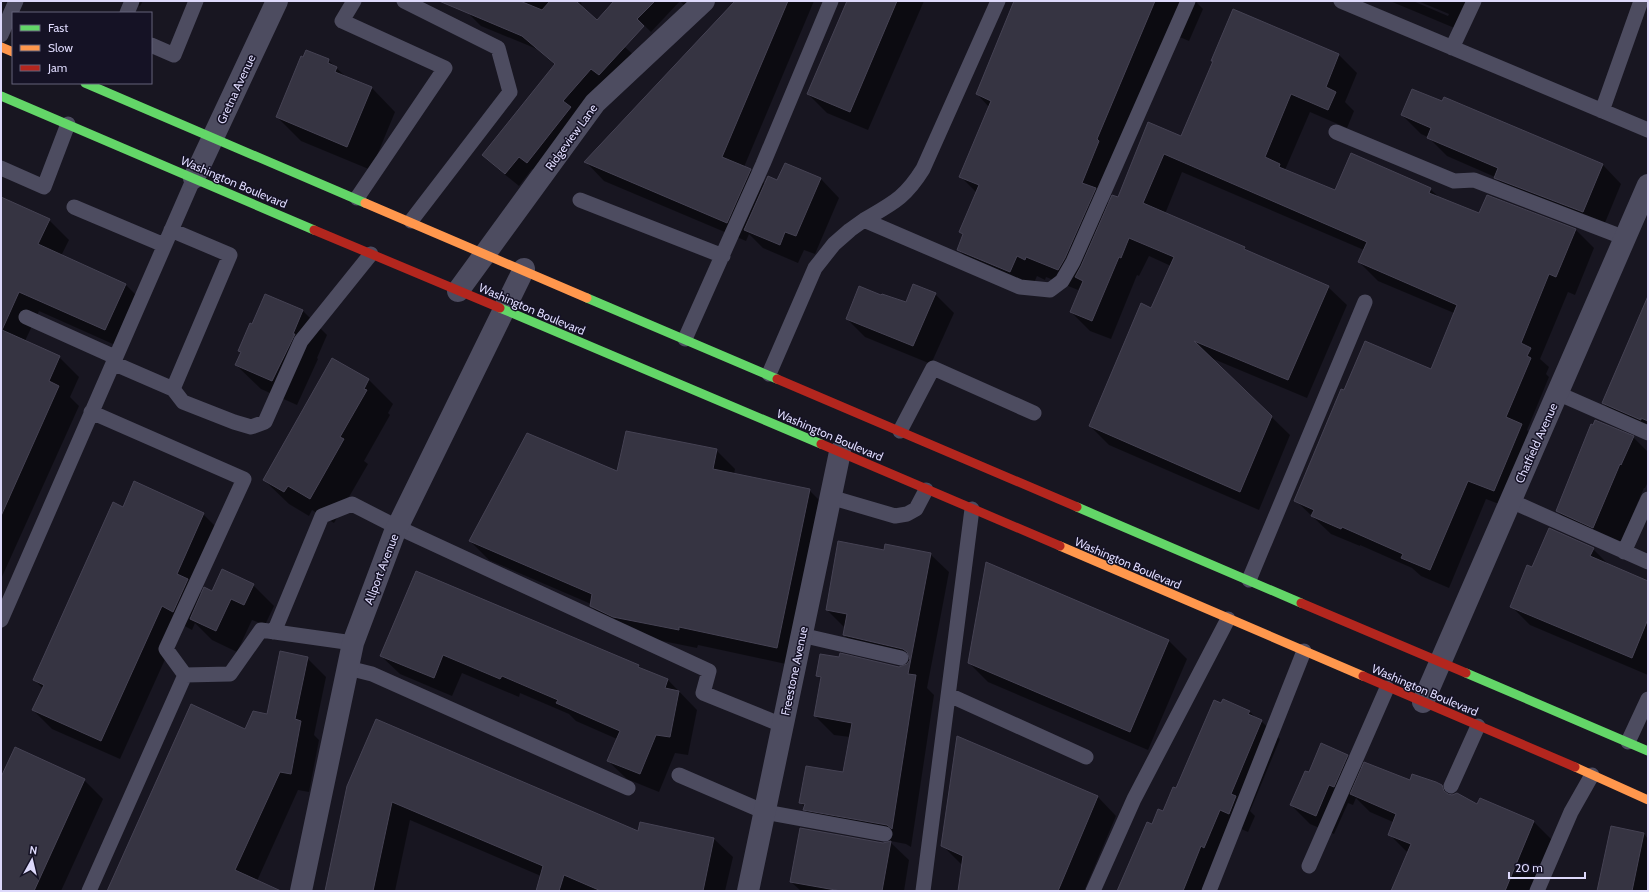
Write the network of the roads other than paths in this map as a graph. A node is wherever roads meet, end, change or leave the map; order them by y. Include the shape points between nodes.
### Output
1 (16, 1) edge
2 (132, 1) edge
3 (196, 1) edge
4 (277, 1) edge
5 (354, 1) edge
6 (404, 1) edge
7 (704, 1) edge
8 (831, 1) edge
9 (998, 1) edge
10 (1188, 1) edge
11 (1341, 1) edge
12 (1474, 1) edge
13 (1641, 1) edge
14 (127, 12) edge
15 (1, 35) edge
16 (152, 45) edge
17 (1, 47) edge
18 (1452, 48) junction
19 (12, 52) edge
20 (87, 84) edge
21 (1, 96) edge
22 (1602, 111) junction
23 (68, 124) junction
24 (1648, 130) edge
25 (1336, 132) dead end
26 (213, 138) junction
27 (1, 168) edge
28 (194, 178) junction
29 (1648, 184) edge
30 (357, 198) junction
31 (580, 200) dead end
32 (74, 207) dead end
33 (864, 220) junction
34 (411, 221) junction
35 (171, 230) junction
36 (1625, 238) junction
37 (164, 245) junction
38 (486, 253) junction
39 (371, 254) junction
40 (723, 256) junction
41 (524, 269) junction
42 (458, 291) junction
43 (1365, 302) dead end
44 (503, 309) junction
45 (26, 317) dead end
46 (685, 339) junction
47 (114, 360) junction
48 (769, 374) junction
49 (173, 389) junction
50 (1557, 393) junction
51 (91, 412) junction
52 (1034, 413) dead end
53 (900, 431) junction
54 (1648, 433) edge
55 (840, 452) junction
56 (926, 490) junction
57 (830, 497) junction
58 (1648, 499) edge
59 (1511, 501) junction
60 (972, 509) junction
61 (397, 527) junction
62 (1624, 552) junction
63 (1648, 562) edge
64 (1249, 580) junction
65 (1228, 619) junction
66 (1, 620) edge
67 (274, 632) junction
68 (802, 635) junction
69 (352, 643) junction
70 (1304, 651) junction
71 (901, 658) dead end
72 (1441, 662) junction
73 (348, 668) junction
74 (185, 675) junction
75 (1387, 688) junction
76 (949, 695) junction
77 (1648, 699) edge
78 (1423, 702) junction
79 (782, 725) junction
80 (1478, 726) junction
81 (1628, 742) junction
82 (1648, 751) edge
83 (1086, 757) dead end
84 (679, 775) dead end
85 (1592, 775) junction
86 (1452, 786) dead end
87 (628, 788) dead end
88 (1648, 800) edge
89 (765, 812) junction
90 (885, 834) dead end
91 (1309, 866) dead end
92 (89, 891) edge
93 (301, 891) edge
94 (748, 891) edge
95 (923, 891) edge
96 (1093, 891) edge
97 (1209, 891) edge
98 (1537, 891) edge

1 - 15 lane
2 - 14 lane
3 - 16 lane via 174,55
4 - 26 street, Gretna Avenue
5 - 30 lane via 342,21 445,68
6 - 34 lane via 498,48 510,92
7 - 38 street, Ridgeview Lane via 595,103
8 - 40 lane
9 - 33 lane via 923,169 898,200
10 - 33 lane via 1076,255 1062,281 1050,290 1020,287
11 - 18 lane
12 - 18 lane
13 - 22 lane
17 - 19 main road
18 - 22 lane
20 - 26 main road
21 - 23 main road, Washington Boulevard
22 - 24 lane
23 - 27 lane via 44,187
23 - 28 main road, Washington Boulevard
25 - 36 lane via 1454,181 1474,180
26 - 28 street, Gretna Avenue
26 - 30 main road
28 - 35 lane
28 - 39 main road, Washington Boulevard
29 - 36 street, Chatfield Avenue
30 - 34 main road
31 - 40 lane
32 - 37 lane
33 - 48 lane via 834,244 815,268
34 - 38 main road
35 - 37 lane
35 - 49 lane via 230,255
36 - 50 street, Chatfield Avenue
37 - 47 lane
38 - 41 main road
38 - 42 street, Ridgeview Lane
39 - 42 main road, Washington Boulevard
39 - 49 lane via 301,340 265,422 251,427 234,422 183,402
40 - 46 lane
41 - 44 street, Allport Avenue
41 - 46 main road
42 - 44 main road, Washington Boulevard
43 - 64 lane
44 - 55 main road, Washington Boulevard
44 - 61 street, Allport Avenue
45 - 47 lane
46 - 48 main road
47 - 49 lane
47 - 51 lane
48 - 53 main road
50 - 54 lane
50 - 59 street, Chatfield Avenue
51 - 66 lane
51 - 74 lane via 244,479 166,649
52 - 53 lane via 933,368
53 - 64 main road
55 - 56 main road, Washington Boulevard
55 - 57 street, Freestone Avenue
56 - 57 lane via 916,510 895,516
56 - 60 main road, Washington Boulevard
57 - 68 street, Freestone Avenue
58 - 62 lane
59 - 62 lane
59 - 72 street, Chatfield Avenue
60 - 65 main road, Washington Boulevard
60 - 76 lane
61 - 67 lane via 352,504 322,516
61 - 69 street, Allport Avenue
61 - 79 lane via 709,671 703,693
62 - 63 lane
64 - 72 main road
65 - 70 main road, Washington Boulevard
65 - 96 lane via 1134,799
67 - 69 lane
67 - 74 lane via 261,630 230,674
68 - 71 lane
68 - 79 street, Freestone Avenue
69 - 73 street, Allport Avenue
70 - 75 main road, Washington Boulevard
70 - 97 lane
72 - 78 street, Chatfield Avenue
72 - 81 main road
73 - 87 lane via 372,674
73 - 93 street, Allport Avenue
74 - 92 lane
75 - 78 main road, Washington Boulevard
75 - 91 lane
76 - 83 lane
76 - 95 lane
77 - 81 lane
78 - 80 main road, Washington Boulevard
79 - 89 street, Freestone Avenue
80 - 85 main road, Washington Boulevard
80 - 86 lane
81 - 82 main road
84 - 89 lane
85 - 88 main road, Washington Boulevard
85 - 98 lane via 1571,812
89 - 90 lane
89 - 94 street, Freestone Avenue

